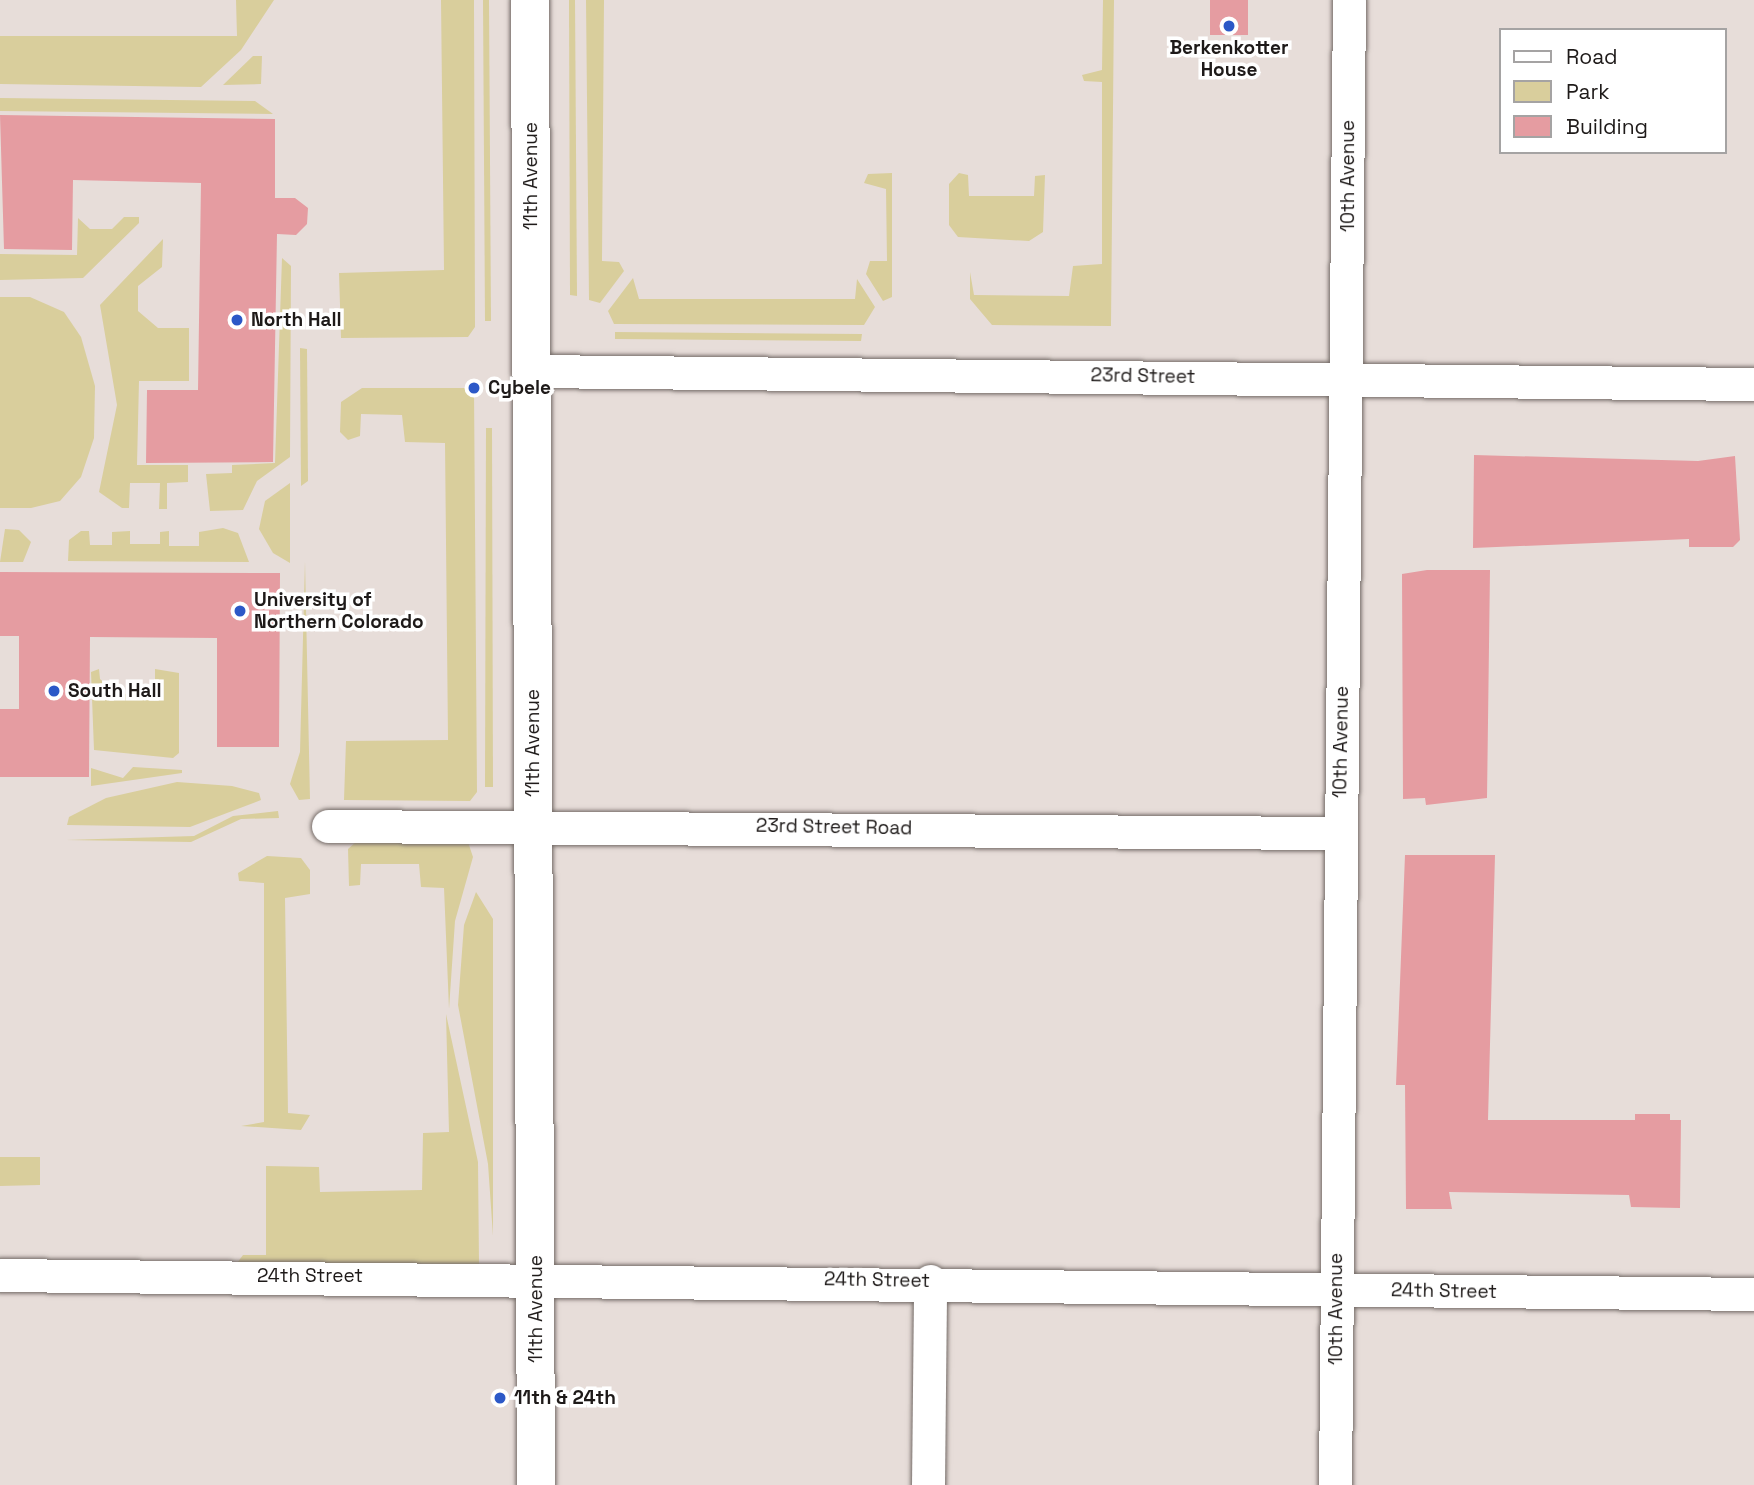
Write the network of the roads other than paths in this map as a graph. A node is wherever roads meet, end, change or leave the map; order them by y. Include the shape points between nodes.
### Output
1 (530, 0) edge
2 (1349, 0) edge
3 (531, 371) junction
4 (1346, 380) junction
5 (1754, 384) edge
6 (534, 824) junction
7 (328, 825) dead end
8 (1340, 833) junction
9 (0, 1275) edge
10 (537, 1276) junction
11 (930, 1281) junction
12 (1336, 1289) junction
13 (1754, 1294) edge
14 (536, 1485) edge
15 (929, 1485) edge
16 (1335, 1485) edge

1 - 3 main road, 11th Avenue
2 - 4 street, 10th Avenue
3 - 4 street, 23rd Street
3 - 6 main road, 11th Avenue
4 - 5 street, 23rd Street
4 - 8 street, 10th Avenue
6 - 7 street, 23rd Street Road
6 - 8 street, 23rd Street Road
6 - 10 main road, 11th Avenue
8 - 12 street, 10th Avenue
9 - 10 street, 24th Street
10 - 11 street, 24th Street
10 - 14 main road, 11th Avenue
11 - 12 street, 24th Street
11 - 15 street
12 - 13 street, 24th Street
12 - 16 street, 10th Avenue

